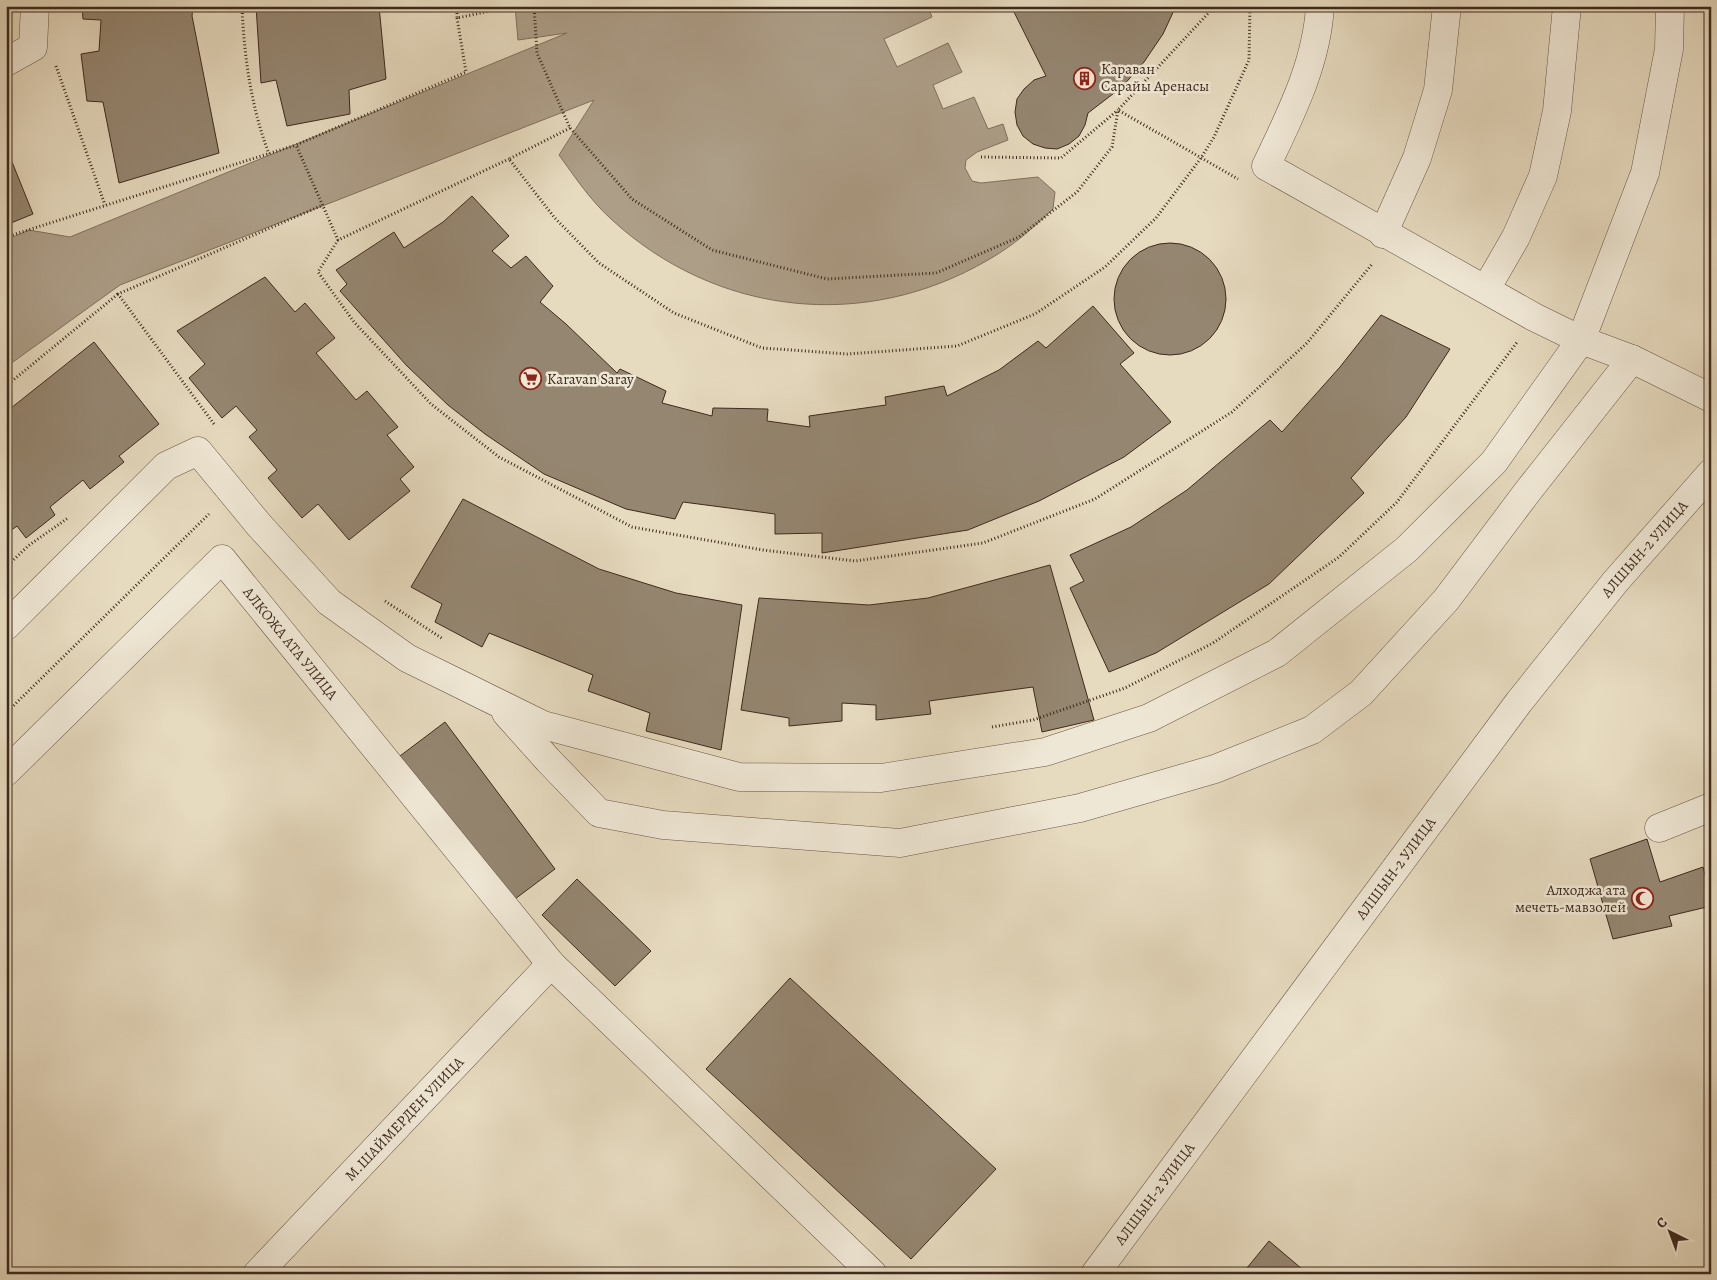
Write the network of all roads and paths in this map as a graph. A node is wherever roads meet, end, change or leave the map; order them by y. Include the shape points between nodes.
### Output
1 (35, 6) edge
2 (242, 6) edge
3 (457, 6) edge
4 (514, 6) edge
5 (534, 6) edge
6 (1250, 6) edge
7 (1320, 6) edge
8 (1447, 6) edge
9 (1567, 6) edge
10 (1670, 6) edge
11 (458, 18) junction
12 (57, 56) dead end
13 (6, 62) edge
14 (570, 128) junction
15 (296, 145) junction
16 (269, 154) junction
17 (981, 158) dead end
18 (509, 160) junction
19 (104, 205) junction
20 (323, 206) junction
21 (1382, 234) junction
22 (6, 237) edge
23 (338, 240) junction
24 (1375, 260) dead end
25 (1486, 290) junction
26 (118, 294) junction
27 (1534, 317) junction
28 (1581, 340) junction
29 (1632, 359) junction
30 (6, 386) edge
31 (1711, 398) edge
32 (209, 424) dead end
33 (1711, 473) edge
34 (232, 492) junction
35 (76, 512) dead end
36 (6, 567) edge
37 (382, 599) dead end
38 (6, 626) edge
39 (446, 641) dead end
40 (495, 700) junction
41 (6, 713) edge
42 (987, 728) dead end
43 (6, 772) edge
44 (1711, 807) edge
45 (1659, 828) dead end
46 (551, 964) junction
47 (257, 1274) edge
48 (873, 1274) edge
49 (1095, 1274) edge

1 - 13 street via 33,47
2 - 16 path via 244,52 260,132
3 - 11 path
4 - 11 path
5 - 14 path via 537,52
6 - 18 path via 1249,60 1210,144 1156,218 1105,267 1035,314 957,346 847,354 762,348 674,313 600,262 554,217
7 - 21 street via 1300,94 1266,166
8 - 21 street via 1438,90 1417,158
9 - 25 street via 1557,111 1543,176 1516,237
10 - 28 street via 1669,49 1645,173
11 - 15 path via 466,72
12 - 19 path via 56,66
14 - 17 path via 632,199 712,250 827,280 936,273 1019,237 1076,192 1106,154 1112,146 1118,110 1060,158
14 - 18 path
15 - 16 path
15 - 20 path
16 - 19 path
18 - 23 path
19 - 22 path
20 - 23 path
20 - 26 path
21 - 25 street
23 - 24 path via 318,272 354,322 431,404 499,458 632,527 763,550 855,561 983,542 1095,499 1232,412 1307,343
25 - 27 street
26 - 30 path
26 - 32 path via 216,427
27 - 28 street
27 - 42 path via 1397,502 1339,557 1213,644 1125,688 1034,720
28 - 29 street
28 - 40 street via 1494,462 1407,549 1276,652 1149,718 1045,752 881,778 739,777 543,725
29 - 31 street
29 - 40 street via 1446,600 1361,693 1312,730 1215,769 1080,808 900,843 663,825 599,813
33 - 49 street, АЛШЫН-2 УЛИЦА via 1615,582 1519,702
34 - 38 street via 198,451 166,466
34 - 40 street via 329,602 407,658
34 - 41 path
35 - 36 path via 28,546
37 - 39 path
43 - 46 street, АЛКОЖА АТА УЛИЦА via 222,559
44 - 45 street
46 - 47 street, М.ШАЙМЕРДЕН УЛИЦА
46 - 48 street

